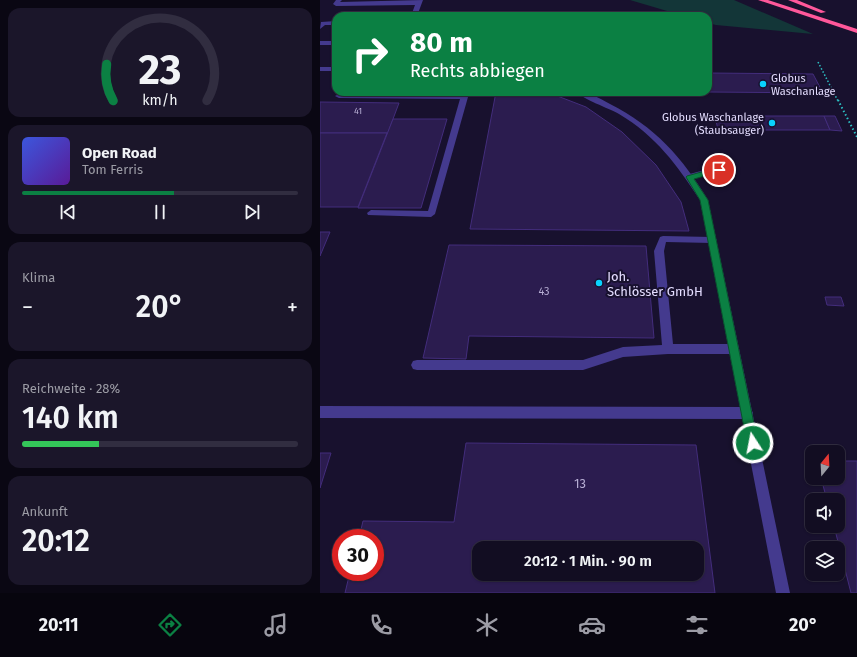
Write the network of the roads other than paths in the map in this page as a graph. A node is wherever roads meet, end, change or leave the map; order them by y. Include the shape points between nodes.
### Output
1 (339, 0) edge
2 (762, 0) edge
3 (791, 0) edge
4 (420, 2) edge
5 (416, 12) edge
6 (332, 23) edge
7 (857, 25) edge
8 (320, 27) edge
9 (857, 31) edge
10 (320, 43) edge
11 (332, 43) edge
12 (320, 69) edge
13 (332, 69) edge
14 (451, 96) edge
15 (587, 96) edge
16 (719, 170) dead end
17 (690, 177) junction
18 (371, 213) dead end
19 (712, 240) junction
20 (668, 349) junction
21 (734, 349) junction
22 (417, 365) dead end
23 (320, 412) edge
24 (747, 413) junction
25 (783, 593) edge

1 - 4 street via 336,4
2 - 9 highway
3 - 7 highway
4 - 5 street
6 - 8 street via 323,23
10 - 11 street
12 - 13 street
14 - 18 street via 464,97 431,214
15 - 17 street via 625,115 658,140
16 - 17 street
17 - 19 street via 704,200
19 - 20 street via 663,239 659,252
19 - 21 street
20 - 21 street
20 - 22 street via 623,352 583,365
21 - 24 street
23 - 24 street
24 - 25 street

